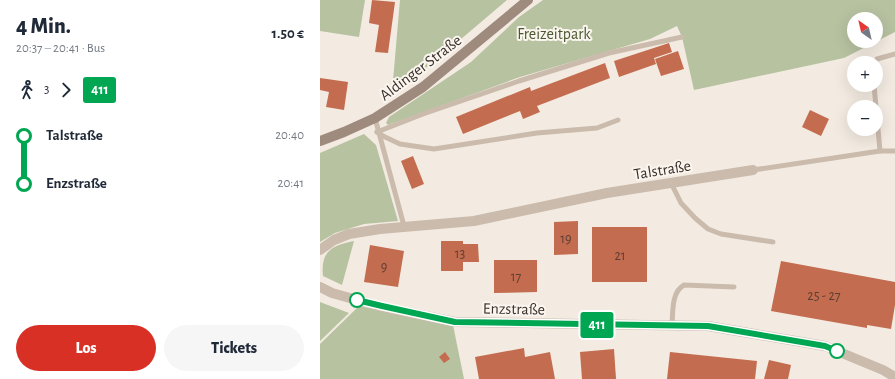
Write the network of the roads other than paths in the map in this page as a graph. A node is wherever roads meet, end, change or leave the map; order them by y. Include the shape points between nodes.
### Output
1 (528, 0) edge
2 (682, 36) dead end
3 (895, 54) edge
4 (883, 57) edge
5 (875, 92) edge
6 (374, 118) junction
7 (618, 120) dead end
8 (377, 132) junction
9 (320, 141) edge
10 (895, 151) edge
11 (880, 152) junction
12 (753, 170) joint
13 (671, 183) junction
14 (404, 226) junction
15 (773, 242) dead end
16 (320, 250) edge
17 (320, 287) edge
18 (734, 287) dead end
19 (672, 326) junction
20 (895, 377) edge

1 - 6 main road, Aldinger Straße via 423,87
2 - 8 lane via 610,53 511,84
3 - 4 lane
5 - 11 lane
6 - 8 lane
6 - 9 main road, Aldinger Straße
7 - 8 lane via 597,128 537,133 434,149 400,144
8 - 14 lane
10 - 11 lane
11 - 12 lane
12 - 13 street, Talstraße
13 - 14 street, Talstraße via 607,193 474,221
13 - 15 lane via 681,203 708,229 721,234
14 - 16 street, Talstraße via 349,234
17 - 19 street, Enzstraße via 332,293 382,306 455,322
18 - 19 lane via 684,285 679,288 676,293
19 - 20 street, Enzstraße via 708,326 825,346

